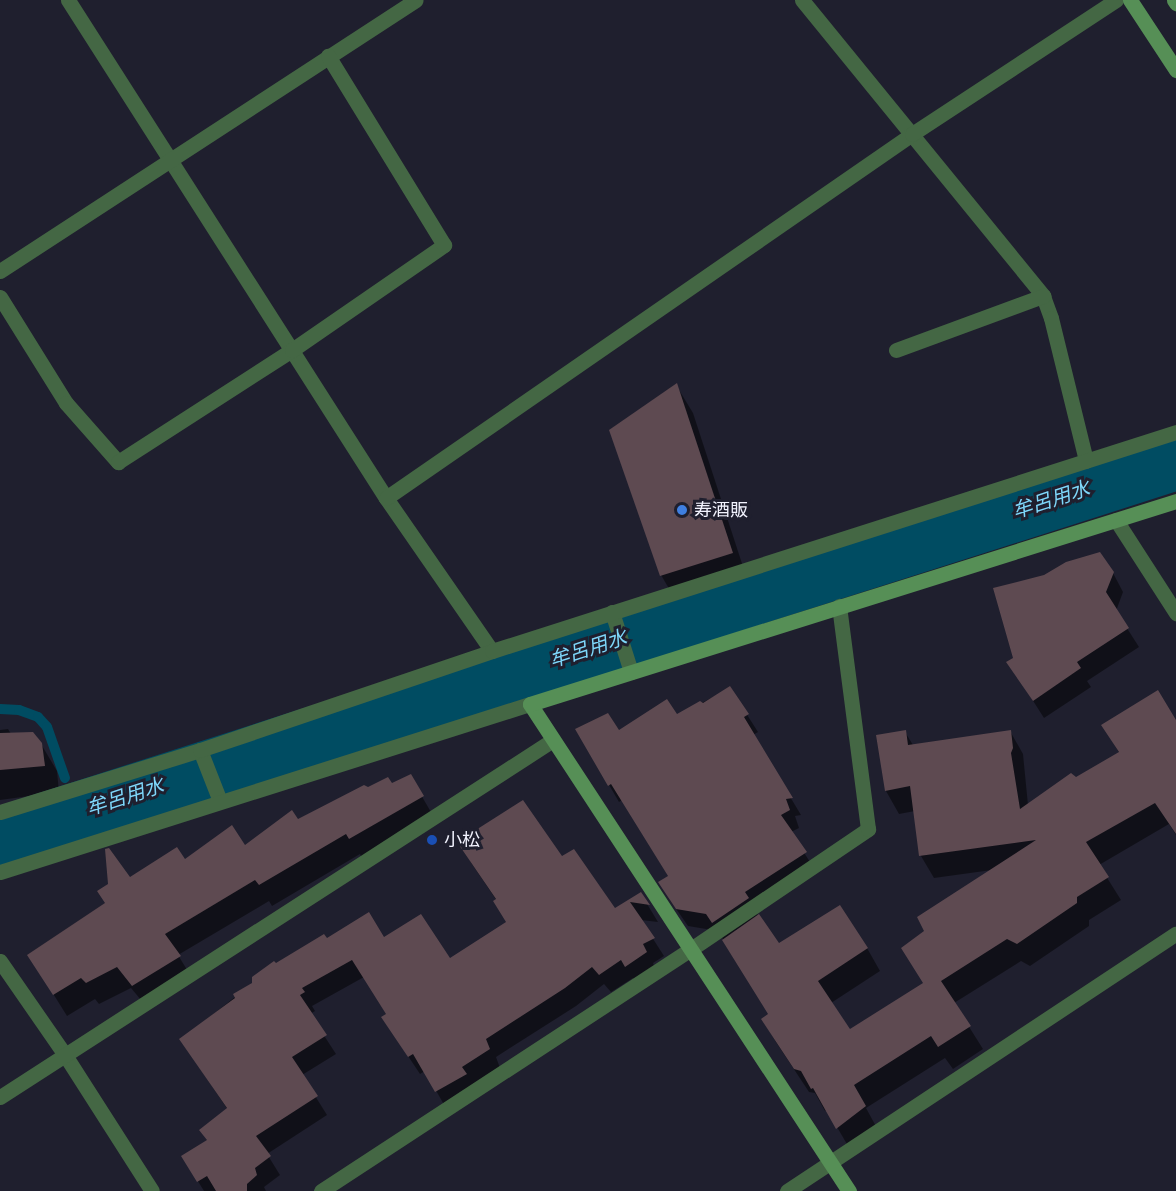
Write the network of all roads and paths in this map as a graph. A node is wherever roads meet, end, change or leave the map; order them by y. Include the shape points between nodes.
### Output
1 (68, 0) edge
2 (415, 0) edge
3 (802, 0) edge
4 (1116, 0) edge
5 (1130, 0) edge
6 (328, 56) junction
7 (1176, 70) edge
8 (912, 134) junction
9 (171, 158) junction
10 (0, 271) edge
11 (1043, 296) junction
12 (0, 297) edge
13 (292, 350) junction
14 (896, 350) dead end
15 (1176, 432) edge
16 (1086, 461) junction
17 (386, 498) junction
18 (1176, 501) edge
19 (1116, 520) junction
20 (839, 606) junction
21 (612, 612) junction
22 (1176, 613) edge
23 (492, 651) junction
24 (631, 672) junction
25 (530, 704) junction
26 (553, 740) junction
27 (202, 755) junction
28 (217, 794) junction
29 (0, 812) edge
30 (0, 872) edge
31 (1176, 934) edge
32 (691, 949) junction
33 (0, 961) edge
34 (65, 1055) junction
35 (0, 1097) edge
36 (831, 1163) junction
37 (152, 1191) edge
38 (321, 1191) edge
39 (787, 1191) edge
40 (849, 1191) edge

1 - 9 street
2 - 6 street
3 - 8 street
4 - 8 street
5 - 7 street
6 - 9 street
6 - 13 street via 444,245
8 - 11 street
8 - 17 street
9 - 10 street
9 - 13 street
11 - 14 street
11 - 16 street
12 - 13 street via 66,403 118,462
13 - 17 street
15 - 16 street
16 - 21 street
17 - 23 street
18 - 19 street
19 - 20 street
19 - 22 street
20 - 24 street
20 - 32 street via 868,829
21 - 23 street
21 - 24 street
23 - 27 street
24 - 25 street
25 - 26 street
25 - 28 street
26 - 32 street
26 - 34 street
27 - 28 street
27 - 29 street
28 - 30 street
31 - 36 street
32 - 36 street
32 - 38 street
33 - 34 street
34 - 35 street
34 - 37 street
36 - 39 street
36 - 40 street

